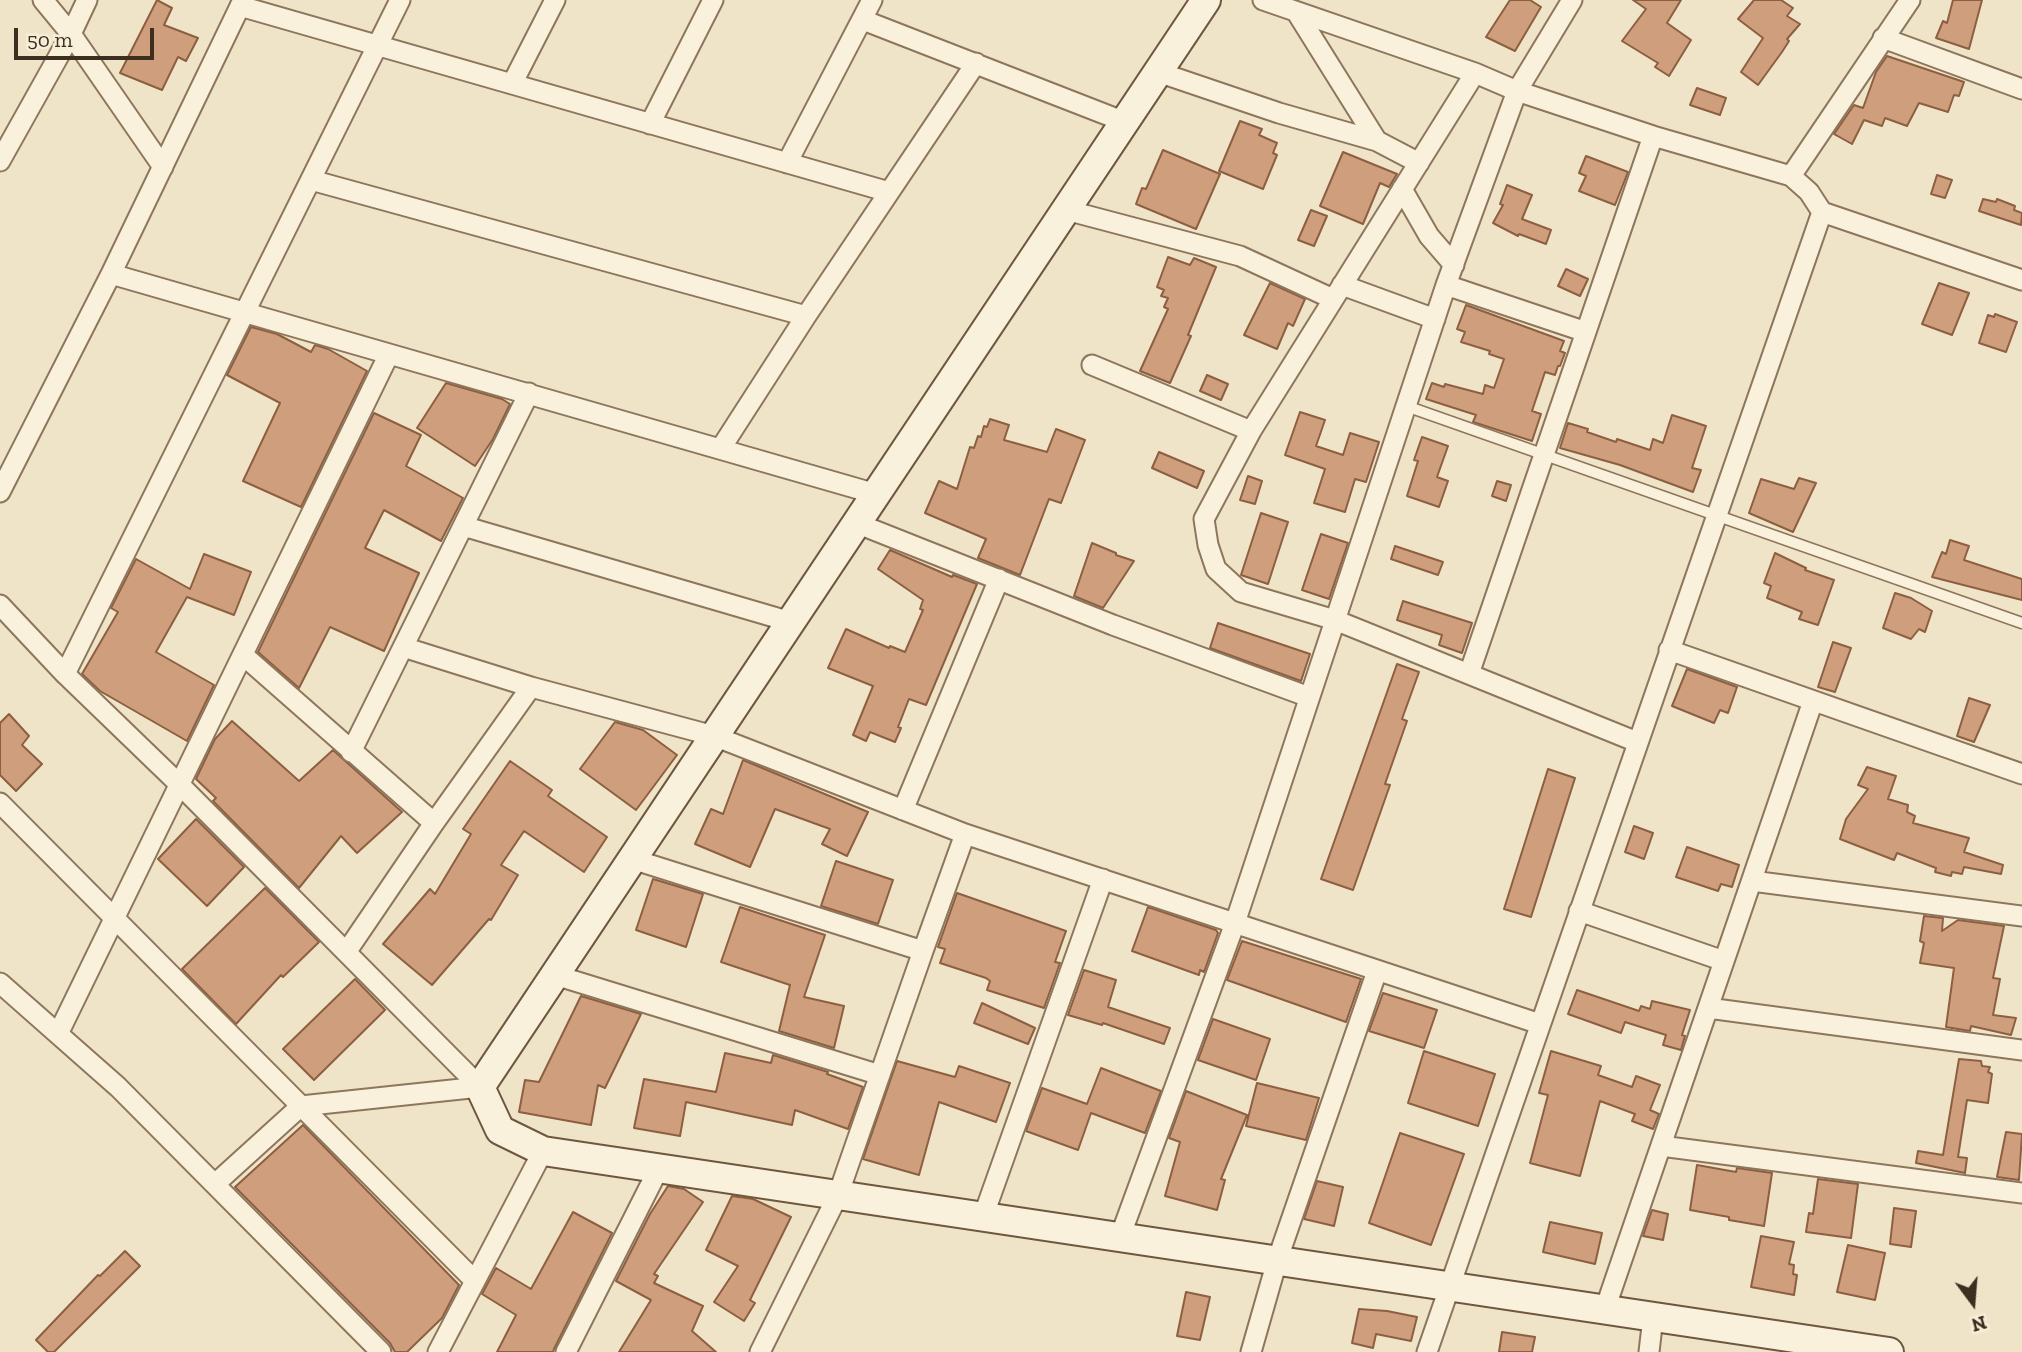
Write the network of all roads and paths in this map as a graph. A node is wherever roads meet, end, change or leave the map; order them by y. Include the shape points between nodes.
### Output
1 (44, 0) edge
2 (87, 0) edge
3 (400, 0) edge
4 (555, 0) edge
5 (713, 0) edge
6 (872, 0) edge
7 (1206, 0) edge
8 (1263, 0) edge
9 (1572, 0) edge
10 (1910, 0) edge
11 (241, 3) edge
12 (1297, 13) junction
13 (863, 20) junction
14 (71, 34) junction
15 (1883, 38) junction
16 (377, 47) junction
17 (976, 63) junction
18 (1158, 72) junction
19 (1475, 73) junction
20 (512, 84) junction
21 (2022, 89) edge
22 (1517, 91) junction
23 (1125, 122) junction
24 (650, 124) junction
25 (1653, 136) junction
26 (1377, 141) junction
27 (0, 161) edge
28 (787, 163) junction
29 (1419, 163) junction
30 (163, 167) junction
31 (1791, 176) junction
32 (311, 180) junction
33 (1402, 189) junction
34 (890, 192) junction
35 (1066, 210) junction
36 (1822, 212) junction
37 (1454, 265) junction
38 (111, 274) junction
39 (2022, 280) edge
40 (1446, 285) junction
41 (1337, 292) junction
42 (244, 312) junction
43 (806, 316) junction
44 (1435, 319) junction
45 (1586, 332) junction
46 (389, 354) junction
47 (1092, 365) dead end
48 (529, 393) junction
49 (1406, 406) junction
50 (1251, 431) junction
51 (720, 448) junction
52 (1545, 455) junction
53 (0, 492) edge
54 (876, 494) junction
55 (1716, 515) junction
56 (856, 523) junction
57 (463, 526) junction
58 (999, 579) junction
59 (0, 605) edge
60 (1335, 620) junction
61 (790, 622) junction
62 (2022, 623) edge
63 (403, 647) junction
64 (1669, 650) junction
65 (243, 655) junction
66 (65, 674) junction
67 (1469, 674) junction
68 (531, 687) junction
69 (1310, 697) junction
70 (1813, 701) junction
71 (714, 736) junction
72 (1637, 742) junction
73 (351, 752) junction
74 (2022, 774) edge
75 (180, 785) junction
76 (0, 803) edge
77 (903, 810) junction
78 (434, 823) junction
79 (965, 834) junction
80 (632, 859) junction
81 (1103, 879) junction
82 (1752, 881) junction
83 (1579, 911) junction
84 (2022, 916) edge
85 (115, 918) junction
86 (1235, 923) junction
87 (347, 951) junction
88 (923, 951) junction
89 (1724, 961) junction
90 (1377, 971) junction
91 (555, 975) junction
92 (2, 990) edge
93 (1709, 1007) junction
94 (1540, 1024) junction
95 (59, 1032) junction
96 (2022, 1050) edge
97 (880, 1075) junction
98 (480, 1087) junction
99 (301, 1106) junction
100 (1661, 1146) junction
101 (543, 1151) junction
102 (659, 1168) junction
103 (215, 1184) junction
104 (2022, 1193) edge
105 (838, 1195) junction
106 (983, 1217) junction
107 (1120, 1237) junction
108 (1277, 1261) junction
109 (475, 1281) junction
110 (1450, 1286) junction
111 (1605, 1310) junction
112 (1653, 1317) junction
113 (381, 1352) edge
114 (438, 1352) edge
115 (566, 1352) edge
116 (760, 1352) edge
117 (1251, 1352) edge
118 (1427, 1352) edge
119 (1649, 1352) edge
120 (1889, 1352) edge

1 - 14 street
2 - 14 street
3 - 16 street
4 - 20 street
5 - 24 street
6 - 13 street
7 - 18 street
8 - 12 street
9 - 22 street
10 - 15 street
11 - 16 street
11 - 30 street
12 - 19 street
12 - 26 street
13 - 17 street
13 - 28 street
14 - 27 street
14 - 30 street
15 - 21 street
15 - 31 street
16 - 20 street
16 - 32 street
17 - 23 street
17 - 34 street
18 - 23 street
18 - 26 street
19 - 22 street
19 - 29 street
20 - 24 street
22 - 25 street
22 - 37 street
23 - 35 street
24 - 28 street
25 - 31 street
25 - 45 street
26 - 29 street
28 - 34 street
29 - 33 street
30 - 38 street
31 - 36 street
32 - 42 street
32 - 43 street
33 - 37 street via 1429,236
33 - 41 street
34 - 43 street
35 - 41 street via 1240,256
35 - 54 street
36 - 39 street
36 - 55 street
37 - 40 street
38 - 42 street
38 - 53 street
40 - 44 street
40 - 45 street
41 - 44 street
41 - 50 street
42 - 46 street
42 - 66 street
43 - 51 street
44 - 49 street
45 - 52 street
46 - 48 street
46 - 65 street
47 - 50 street
48 - 51 street
48 - 57 street
49 - 52 lane
49 - 60 street
50 - 60 street via 1204,519 1216,569 1241,592
51 - 54 street
52 - 55 lane
52 - 67 street
54 - 56 street
55 - 62 lane
55 - 64 street
56 - 58 street
56 - 61 street
57 - 61 street
57 - 63 street
58 - 69 street
58 - 77 street
59 - 66 street
60 - 67 street
60 - 69 street
61 - 71 street
63 - 68 street
63 - 73 street
64 - 70 street
64 - 72 street
65 - 73 street
65 - 75 street
66 - 75 street
67 - 72 street
68 - 71 street
68 - 78 street
69 - 86 street
70 - 74 street
70 - 82 street
71 - 77 street
71 - 80 street
72 - 83 street
73 - 78 street
75 - 85 street
75 - 87 street
76 - 85 street
77 - 79 street
78 - 87 street
79 - 81 street
79 - 88 street
80 - 88 street
80 - 91 street
81 - 86 street
81 - 106 street
82 - 84 street
82 - 89 street
83 - 89 street
83 - 94 street
85 - 95 street
85 - 99 street
86 - 90 street
86 - 107 street
87 - 98 street
88 - 97 street
89 - 93 street
90 - 94 street
90 - 108 street
91 - 97 street
91 - 98 street
92 - 95 street
93 - 96 street
93 - 100 street
94 - 110 street
95 - 103 street
97 - 105 street
98 - 99 street
98 - 101 street via 500,1130
99 - 103 street
99 - 109 street
100 - 104 street
100 - 111 street
101 - 102 street
101 - 109 street
102 - 105 street
102 - 115 street
103 - 113 street
105 - 106 street
105 - 116 street
106 - 107 street
107 - 108 street
108 - 110 street
108 - 117 street
109 - 114 street
110 - 111 street
110 - 118 street
111 - 112 street
112 - 119 street
112 - 120 street

